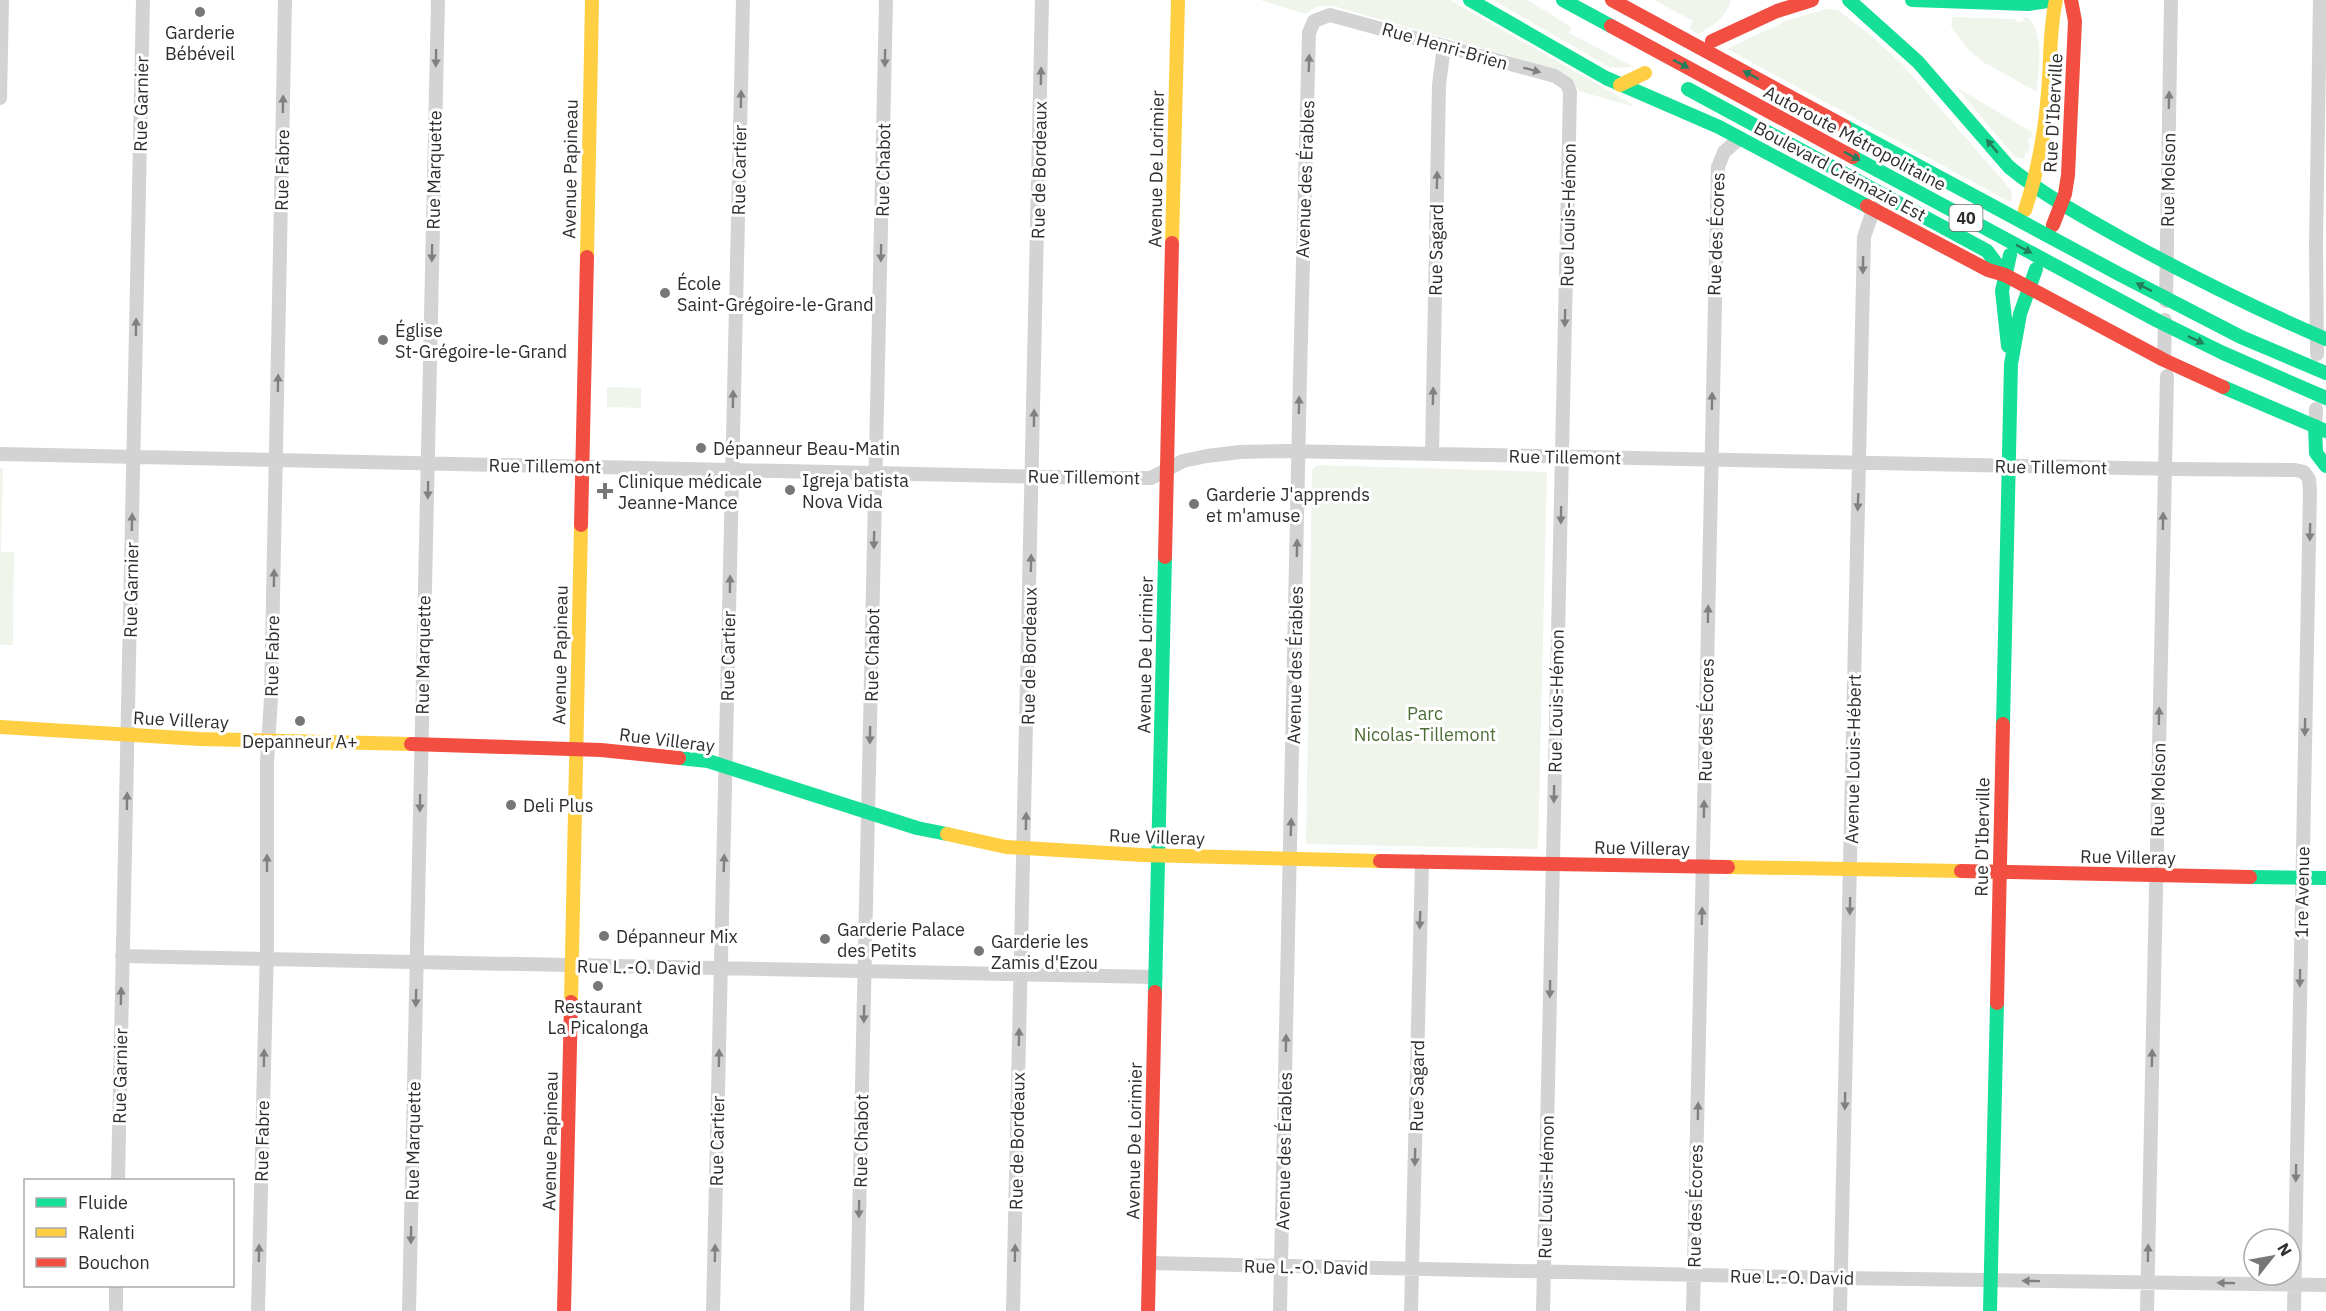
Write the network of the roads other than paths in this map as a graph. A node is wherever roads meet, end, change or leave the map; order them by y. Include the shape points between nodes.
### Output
1 (2, 0) edge
2 (143, 0) edge
3 (285, 0) edge
4 (438, 0) edge
5 (592, 0) edge
6 (743, 0) edge
7 (886, 0) edge
8 (1042, 0) edge
9 (1178, 0) edge
10 (1470, 0) edge
11 (1563, 0) edge
12 (1612, 0) edge
13 (1812, 0) edge
14 (1849, 0) edge
15 (1912, 0) edge
16 (2055, 0) edge
17 (2070, 0) edge
18 (2171, 0) edge
19 (2320, 0) edge
20 (1314, 21) joint
21 (1611, 26) junction
22 (1712, 41) dead end
23 (1444, 46) junction
24 (1645, 73) dead end
25 (1620, 85) junction
26 (1570, 92) joint
27 (0, 98) edge
28 (1740, 138) junction
29 (2034, 187) junction
30 (2061, 203) junction
31 (1874, 208) junction
32 (2025, 210) dead end
33 (2053, 225) dead end
34 (2010, 255) dead end
35 (2168, 263) junction
36 (2036, 268) dead end
37 (2005, 275) junction
38 (2028, 288) junction
39 (2322, 337) edge
40 (2317, 354) dead end
41 (2164, 360) junction
42 (2011, 364) junction
43 (2326, 373) edge
44 (2167, 376) dead end
45 (2326, 398) edge
46 (2316, 409) dead end
47 (2321, 429) edge
48 (1299, 451) junction
49 (0, 454) edge
50 (1432, 454) junction
51 (1562, 456) junction
52 (133, 458) junction
53 (1711, 459) junction
54 (276, 460) junction
55 (1859, 463) junction
56 (428, 464) junction
57 (2009, 466) junction
58 (2326, 466) edge
59 (582, 467) junction
60 (1167, 469) junction
61 (2164, 469) junction
62 (732, 471) junction
63 (876, 473) junction
64 (2307, 474) joint
65 (1033, 477) junction
66 (0, 727) edge
67 (128, 735) junction
68 (269, 741) junction
69 (421, 745) junction
70 (576, 749) junction
71 (727, 767) junction
72 (868, 814) junction
73 (1025, 849) junction
74 (1158, 856) junction
75 (1290, 859) junction
76 (1422, 861) junction
77 (1553, 864) junction
78 (1703, 867) junction
79 (1850, 870) junction
80 (2000, 873) junction
81 (2156, 876) junction
82 (2302, 878) junction
83 (2326, 878) edge
84 (122, 956) junction
85 (266, 959) junction
86 (416, 963) junction
87 (571, 966) junction
88 (721, 969) junction
89 (865, 972) junction
90 (1021, 975) junction
91 (1156, 976) junction
92 (118, 1179) edge
93 (2295, 1227) edge
94 (1150, 1263) junction
95 (1281, 1267) junction
96 (1412, 1269) junction
97 (1544, 1271) junction
98 (1694, 1275) junction
99 (1841, 1278) junction
100 (1991, 1281) junction
101 (2147, 1282) junction
102 (2242, 1284) edge
103 (2302, 1285) edge
104 (2326, 1285) edge
105 (116, 1287) edge
106 (2294, 1287) edge
107 (116, 1311) edge
108 (258, 1311) edge
109 (409, 1311) edge
110 (564, 1311) edge
111 (713, 1311) edge
112 (857, 1311) edge
113 (1013, 1311) edge
114 (1148, 1311) edge
115 (1281, 1311) edge
116 (1411, 1311) edge
117 (1544, 1311) edge
118 (1693, 1311) edge
119 (1840, 1311) edge
120 (1990, 1311) edge
121 (2147, 1311) edge
122 (2294, 1311) edge

1 - 27 street
52 -> 2 street, Rue Garnier
54 -> 3 street, Rue Fabre
4 -> 56 street, Rue Marquette
5 - 59 main road, Avenue Papineau
62 -> 6 street, Rue Cartier
7 -> 63 street, Rue Chabot
65 -> 8 street, Rue de Bordeaux
9 - 60 main road, Avenue De Lorimier
10 - 25 main road, Boulevard Crémazie Est
11 - 21 main road, Autoroute Métropolitaine / 40
43 -> 12 main road, Autoroute Métropolitaine / 40, bridge via 2241,337 2119,274
13 - 22 main road
29 -> 14 main road via 2014,172 1918,62
15 - 16 main road via 2028,4
16 - 29 main road, Rue D'Iberville via 2048,119
17 - 30 main road, Rue D'Iberville via 2074,21 2073,94 2068,175
35 -> 18 street, Rue Molson
19 - 39 street via 2316,244
20 - 23 street, Rue Henri-Brien via 1324,15 1335,15
48 -> 20 street, Avenue des Érables via 1309,45
21 - 37 main road, bridge via 1699,95 1987,251
21 -> 45 main road, Autoroute Métropolitaine / 40, bridge via 2182,333
23 -> 26 street, Rue Henri-Brien via 1555,76 1567,84
50 -> 23 street, Rue Sagard via 1439,85
24 - 25 main road
25 - 28 main road, Boulevard Crémazie Est
26 -> 51 street, Rue Louis-Hémon
28 - 31 main road, Boulevard Crémazie Est
53 -> 28 street, Rue des Écores via 1718,167 1724,152
29 - 30 main road
29 - 32 main road, Rue D'Iberville
30 - 33 main road, Rue D'Iberville
30 - 35 main road
31 - 37 main road, Boulevard Crémazie Est via 1988,270
31 -> 55 street, Avenue Louis-Hébert via 1864,237
34 - 37 main road, Rue D'Iberville
35 - 39 main road
35 - 41 street, Rue Molson
36 - 38 main road, Rue D'Iberville
37 - 38 main road, Boulevard Crémazie Est
37 - 42 main road, Rue D'Iberville via 2002,291
38 - 41 main road, Boulevard Crémazie Est
38 - 42 main road, Rue D'Iberville
39 - 40 street
41 - 47 main road, Boulevard Crémazie Est
42 - 57 main road, Rue D'Iberville
44 - 61 street, Rue Molson
46 - 47 street
47 - 58 main road via 2315,453
48 - 50 street, Rue Tillemont
48 - 60 street, Rue Tillemont via 1221,454 1184,461
75 -> 48 street, Avenue des Érables
49 - 52 street, Rue Tillemont
50 - 51 street, Rue Tillemont
51 - 53 street, Rue Tillemont
51 -> 77 street, Rue Louis-Hémon
52 - 54 street, Rue Tillemont
67 -> 52 street, Rue Garnier
53 - 55 street, Rue Tillemont
78 -> 53 street, Rue des Écores
54 - 56 street, Rue Tillemont
68 -> 54 street, Rue Fabre
55 - 57 street, Rue Tillemont
55 -> 79 street, Avenue Louis-Hébert
56 - 59 street, Rue Tillemont
56 -> 69 street, Rue Marquette
57 - 61 street, Rue Tillemont
57 - 80 main road, Rue D'Iberville
59 - 62 street, Rue Tillemont
59 - 70 main road, Avenue Papineau
60 - 65 street, Rue Tillemont via 1151,478
60 - 74 main road, Avenue De Lorimier
61 - 64 street, Rue Tillemont via 2295,470
81 -> 61 street, Rue Molson
62 - 63 street, Rue Tillemont
71 -> 62 street, Rue Cartier
63 - 65 street, Rue Tillemont
63 -> 72 street, Rue Chabot
64 -> 82 street, 1re Avenue via 2310,491
73 -> 65 street, Rue de Bordeaux
66 - 67 main road, Rue Villeray
67 - 68 main road, Rue Villeray
84 -> 67 street, Rue Garnier
68 - 69 main road, Rue Villeray
85 -> 68 street, Rue Fabre
69 - 70 main road, Rue Villeray
69 -> 86 street, Rue Marquette
70 - 71 main road, Rue Villeray via 703,760
70 - 87 main road, Avenue Papineau
71 - 72 main road, Rue Villeray
88 -> 71 street, Rue Cartier
72 - 73 main road, Rue Villeray via 947,836
72 - 89 street, Rue Chabot
73 - 74 main road, Rue Villeray
73 - 90 street, Rue de Bordeaux
74 - 75 main road, Rue Villeray
74 - 91 main road, Avenue De Lorimier
75 - 76 main road, Rue Villeray
95 -> 75 street, Avenue des Érables
76 - 77 main road, Rue Villeray
76 -> 96 street, Rue Sagard
77 - 78 main road, Rue Villeray
77 -> 97 street, Rue Louis-Hémon
78 - 79 main road, Rue Villeray
98 -> 78 street, Rue des Écores
79 - 80 main road, Rue Villeray
79 -> 99 street, Avenue Louis-Hébert
80 - 81 main road, Rue Villeray
80 - 100 main road, Rue D'Iberville
81 - 82 main road, Rue Villeray
101 -> 81 street, Rue Molson
82 - 83 main road, Rue Villeray
82 -> 93 street, 1re Avenue
84 - 85 street, Rue L.-O. David
92 -> 84 street, Rue Garnier
85 - 86 street, Rue L.-O. David
108 -> 85 street, Rue Fabre
86 - 87 street, Rue L.-O. David
86 -> 109 street, Rue Marquette
87 - 88 street, Rue L.-O. David
87 - 110 main road, Avenue Papineau
88 - 89 street, Rue L.-O. David
111 -> 88 street, Rue Cartier
89 - 90 street, Rue L.-O. David
89 -> 112 street, Rue Chabot
90 - 91 street, Rue L.-O. David
113 -> 90 street, Rue de Bordeaux
91 - 94 main road, Avenue De Lorimier
94 - 95 street, Rue L.-O. David
94 - 114 main road, Avenue De Lorimier
95 - 96 street, Rue L.-O. David
95 - 115 street, Avenue des Érables
96 - 97 street, Rue L.-O. David
96 - 116 street, Rue Sagard
97 - 98 street, Rue L.-O. David
97 - 117 street, Rue Louis-Hémon
98 - 99 street, Rue L.-O. David
98 - 118 street, Rue des Écores
99 - 100 street, Rue L.-O. David
99 - 119 street, Avenue Louis-Hébert
101 -> 100 street, Rue L.-O. David
100 - 120 main road, Rue D'Iberville
102 -> 101 street, Rue L.-O. David
101 - 121 street, Rue Molson
103 - 104 street, Rue L.-O. David
105 - 107 street
106 - 122 street, 1re Avenue

